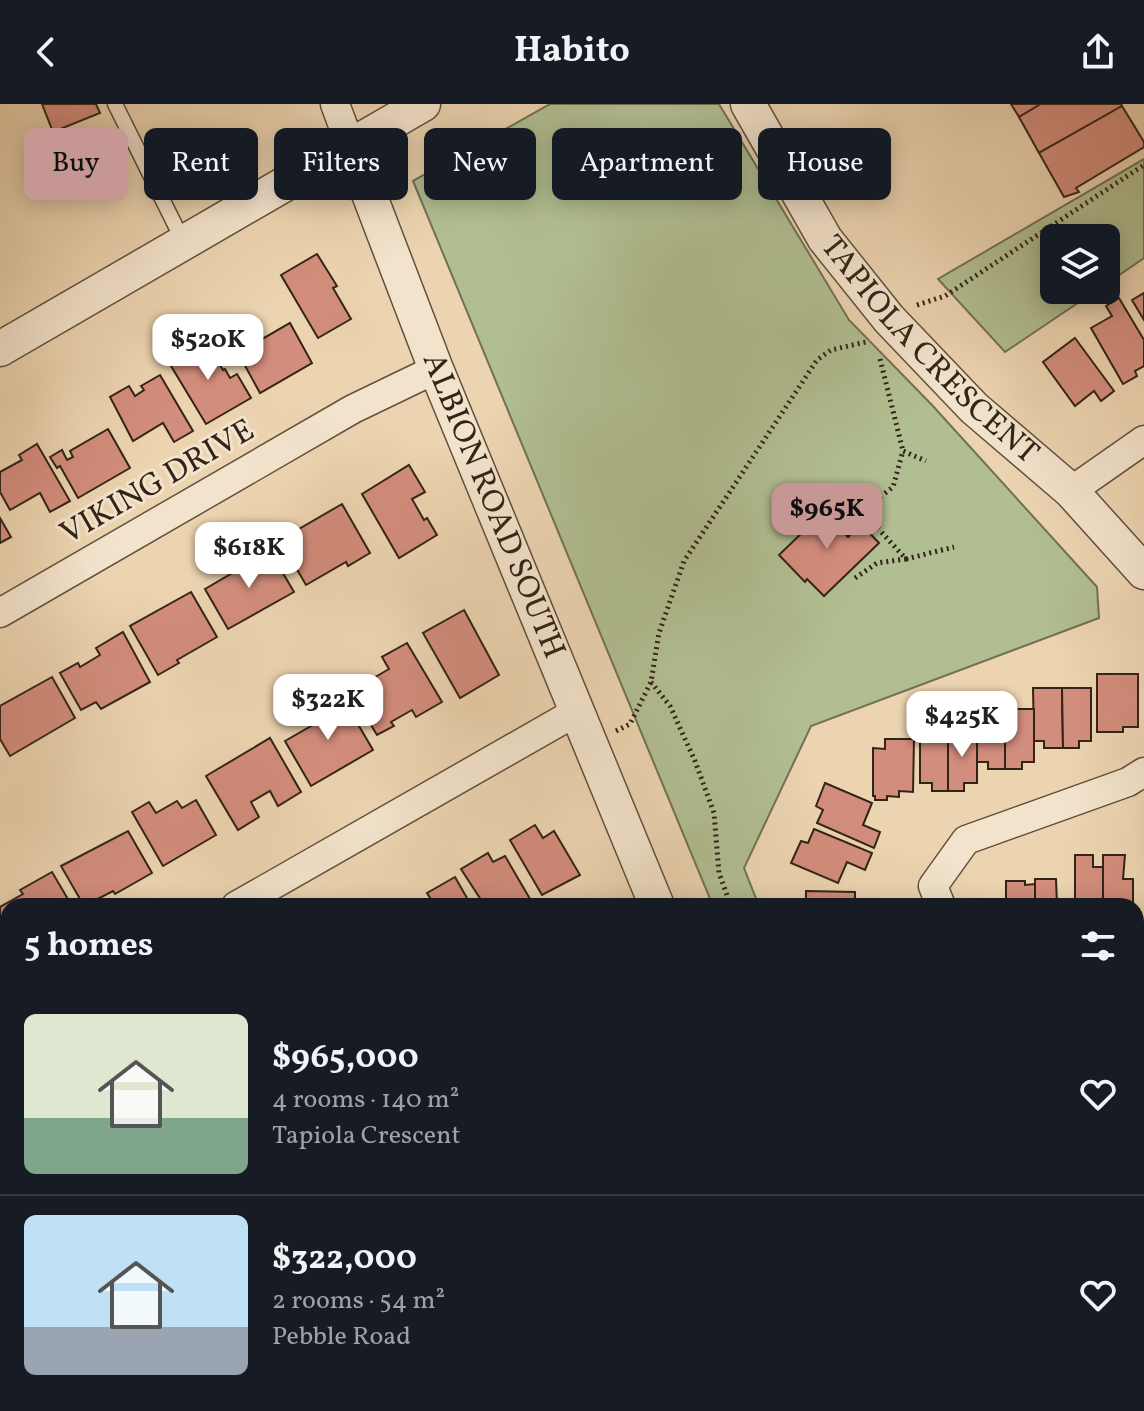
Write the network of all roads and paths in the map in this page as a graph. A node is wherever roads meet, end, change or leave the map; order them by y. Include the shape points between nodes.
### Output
1 (115, 104) edge
2 (335, 104) edge
3 (423, 104) edge
4 (748, 104) edge
5 (344, 128) edge
6 (383, 128) edge
7 (1144, 165) edge
8 (274, 191) edge
9 (371, 200) edge
10 (184, 243) junction
11 (885, 328) junction
12 (0, 349) edge
13 (436, 369) junction
14 (1144, 440) edge
15 (903, 451) junction
16 (926, 461) dead end
17 (1071, 491) junction
18 (954, 547) dead end
19 (906, 559) junction
20 (1144, 572) edge
21 (855, 578) dead end
22 (0, 613) edge
23 (651, 682) junction
24 (576, 712) junction
25 (609, 735) dead end
26 (1144, 772) edge
27 (250, 898) edge
28 (654, 898) edge
29 (728, 898) edge
30 (938, 898) edge

1 - 10 lane
2 - 5 street, ALBION ROAD SOUTH
3 - 6 street
4 - 11 street, TAPIOLA CRESCENT via 825,239
7 - 11 path via 945,296 917,305
8 - 10 street
9 - 13 street, ALBION ROAD SOUTH
10 - 12 street
11 - 15 path via 882,362
11 - 17 street, TAPIOLA CRESCENT
11 - 23 path via 817,360 684,561 659,633
13 - 22 street, VIKING DRIVE via 353,409
13 - 24 street, ALBION ROAD SOUTH
14 - 17 street
15 - 16 path
15 - 19 path via 893,487 862,511
17 - 20 street, TAPIOLA CRESCENT
18 - 19 path
19 - 21 path via 877,563
23 - 25 path via 630,724
23 - 29 path via 670,706 714,813 719,873
24 - 27 street
24 - 28 street, ALBION ROAD SOUTH
26 - 30 street via 966,840 933,886

